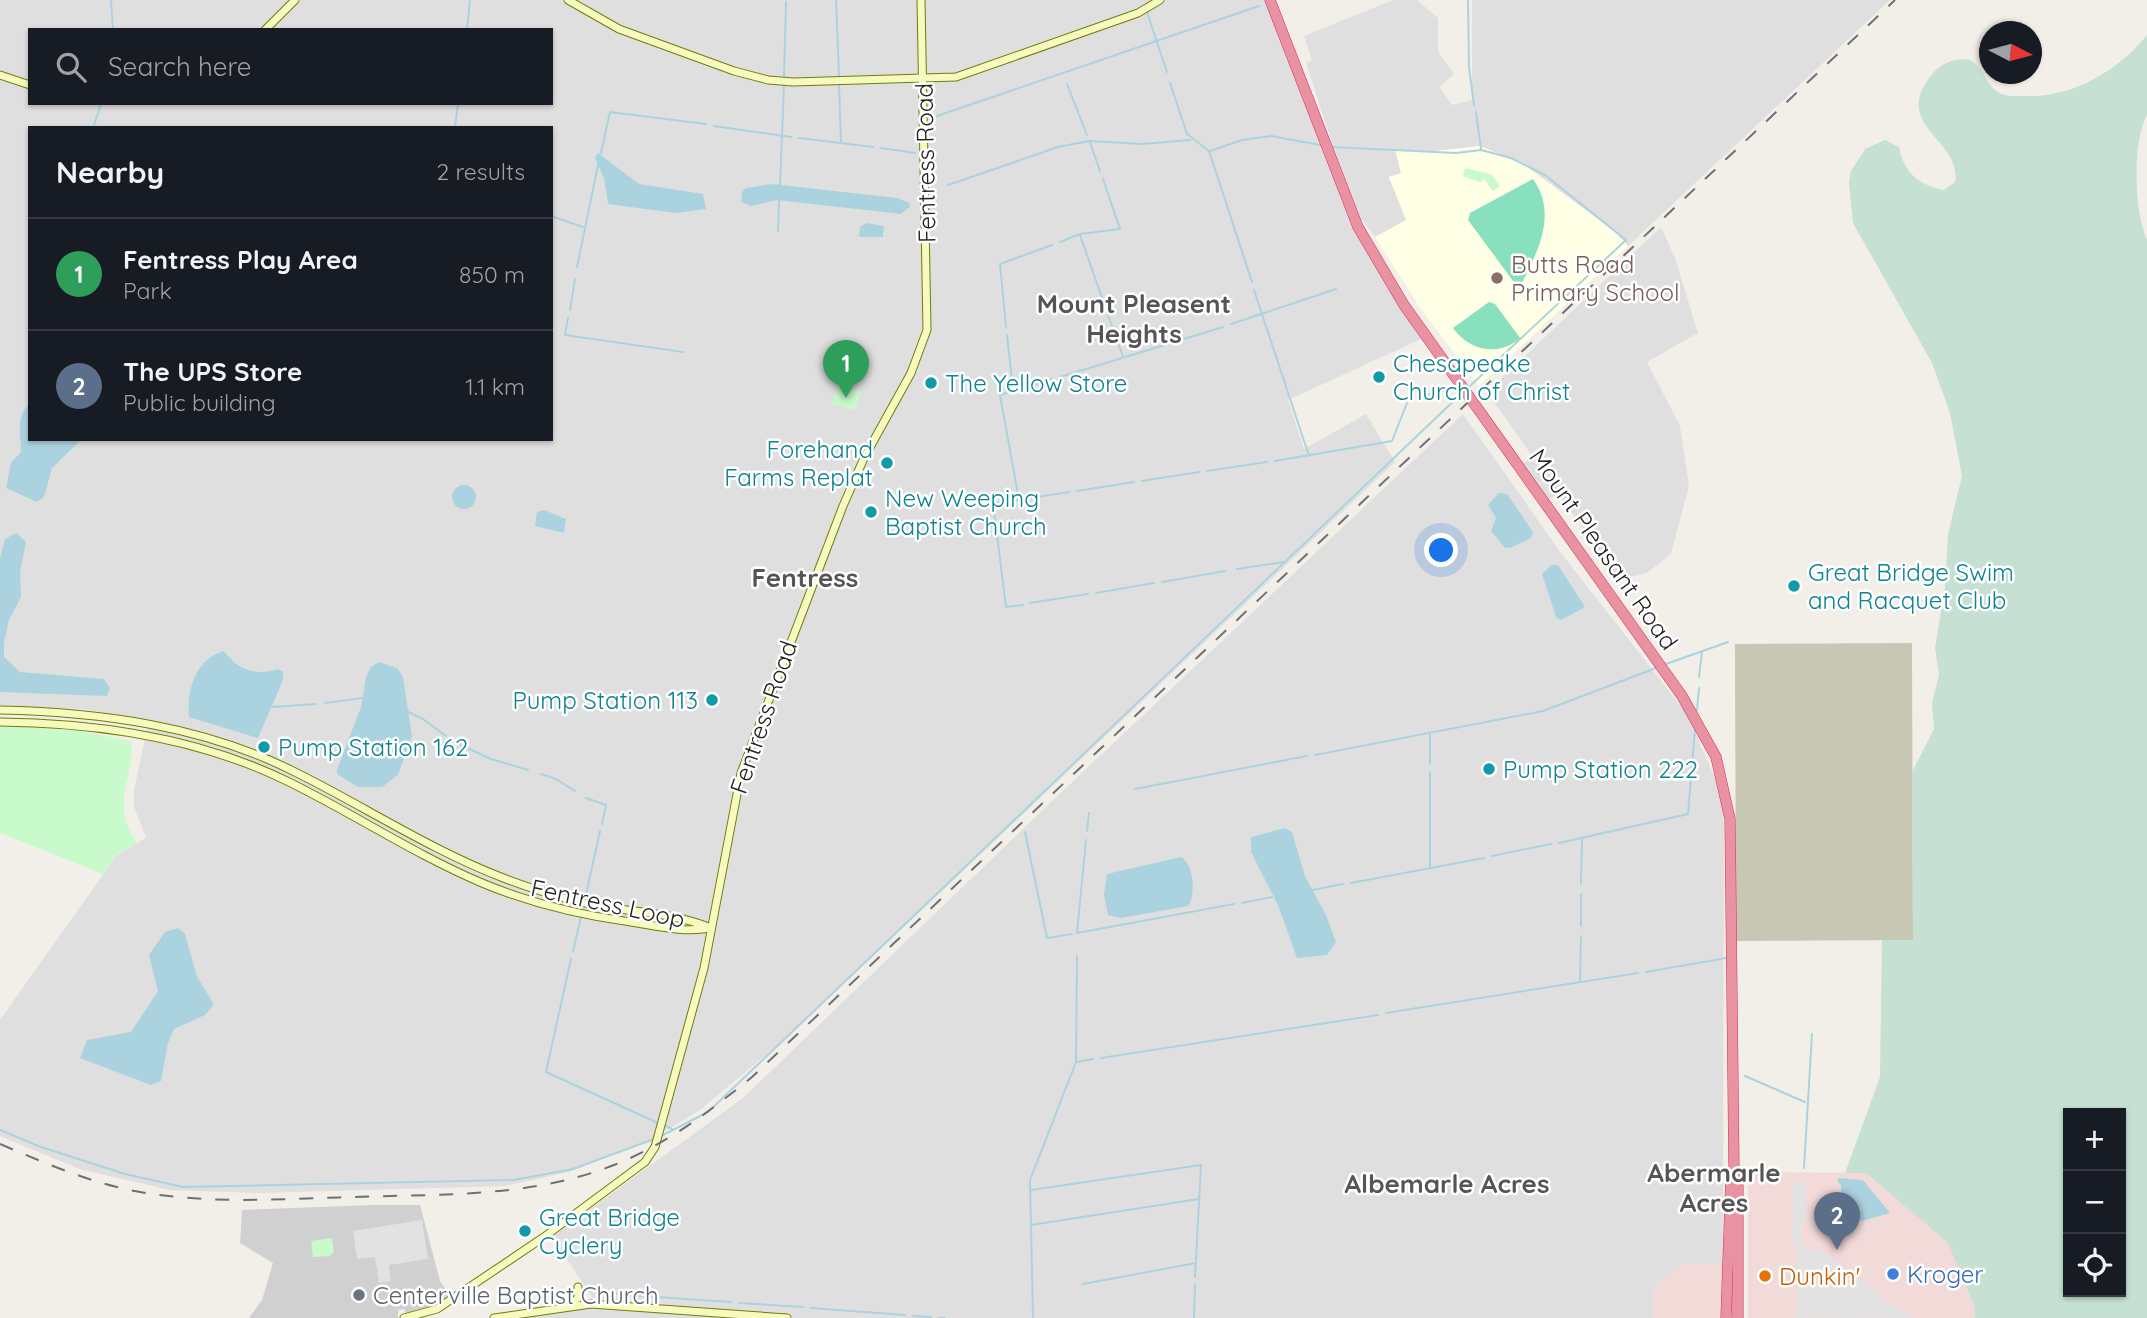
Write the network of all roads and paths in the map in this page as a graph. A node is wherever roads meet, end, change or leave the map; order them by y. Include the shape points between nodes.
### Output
1 (295, 0) edge
2 (568, 0) edge
3 (921, 0) edge
4 (1160, 0) edge
5 (1270, 0) edge
6 (267, 28) edge
7 (0, 75) edge
8 (923, 78) junction
9 (28, 84) edge
10 (0, 710) edge
11 (0, 722) edge
12 (711, 928) junction
13 (1734, 1170) junction
14 (579, 1287) dead end
15 (570, 1305) junction
16 (404, 1318) edge
17 (494, 1318) edge
18 (787, 1318) edge
19 (1726, 1318) edge
20 (1738, 1318) edge

1 - 6 street
2 - 8 street via 619,29 760,79
3 - 8 street, Fentress Road
4 - 8 street via 1138,13 968,75
5 - 13 highway, Mount Pleasant Road via 1349,208 1375,260 1682,696 1716,757 1731,831
7 - 9 street
8 - 12 street, Fentress Road via 927,330 911,373 851,486 753,738 735,794
10 - 12 street, Fentress Loop via 143,722 215,742 292,771 502,877 574,901 690,920
11 - 12 street, Fentress Loop via 141,733 181,744 288,781 481,882 528,900 621,921 692,931
12 - 16 street, Fentress Road via 696,1001 650,1156 595,1200 437,1309
13 - 19 highway, Mount Pleasant Road
13 - 20 highway, Mount Pleasant Road via 1738,1182
14 - 15 street via 578,1298
15 - 17 street
15 - 18 street

